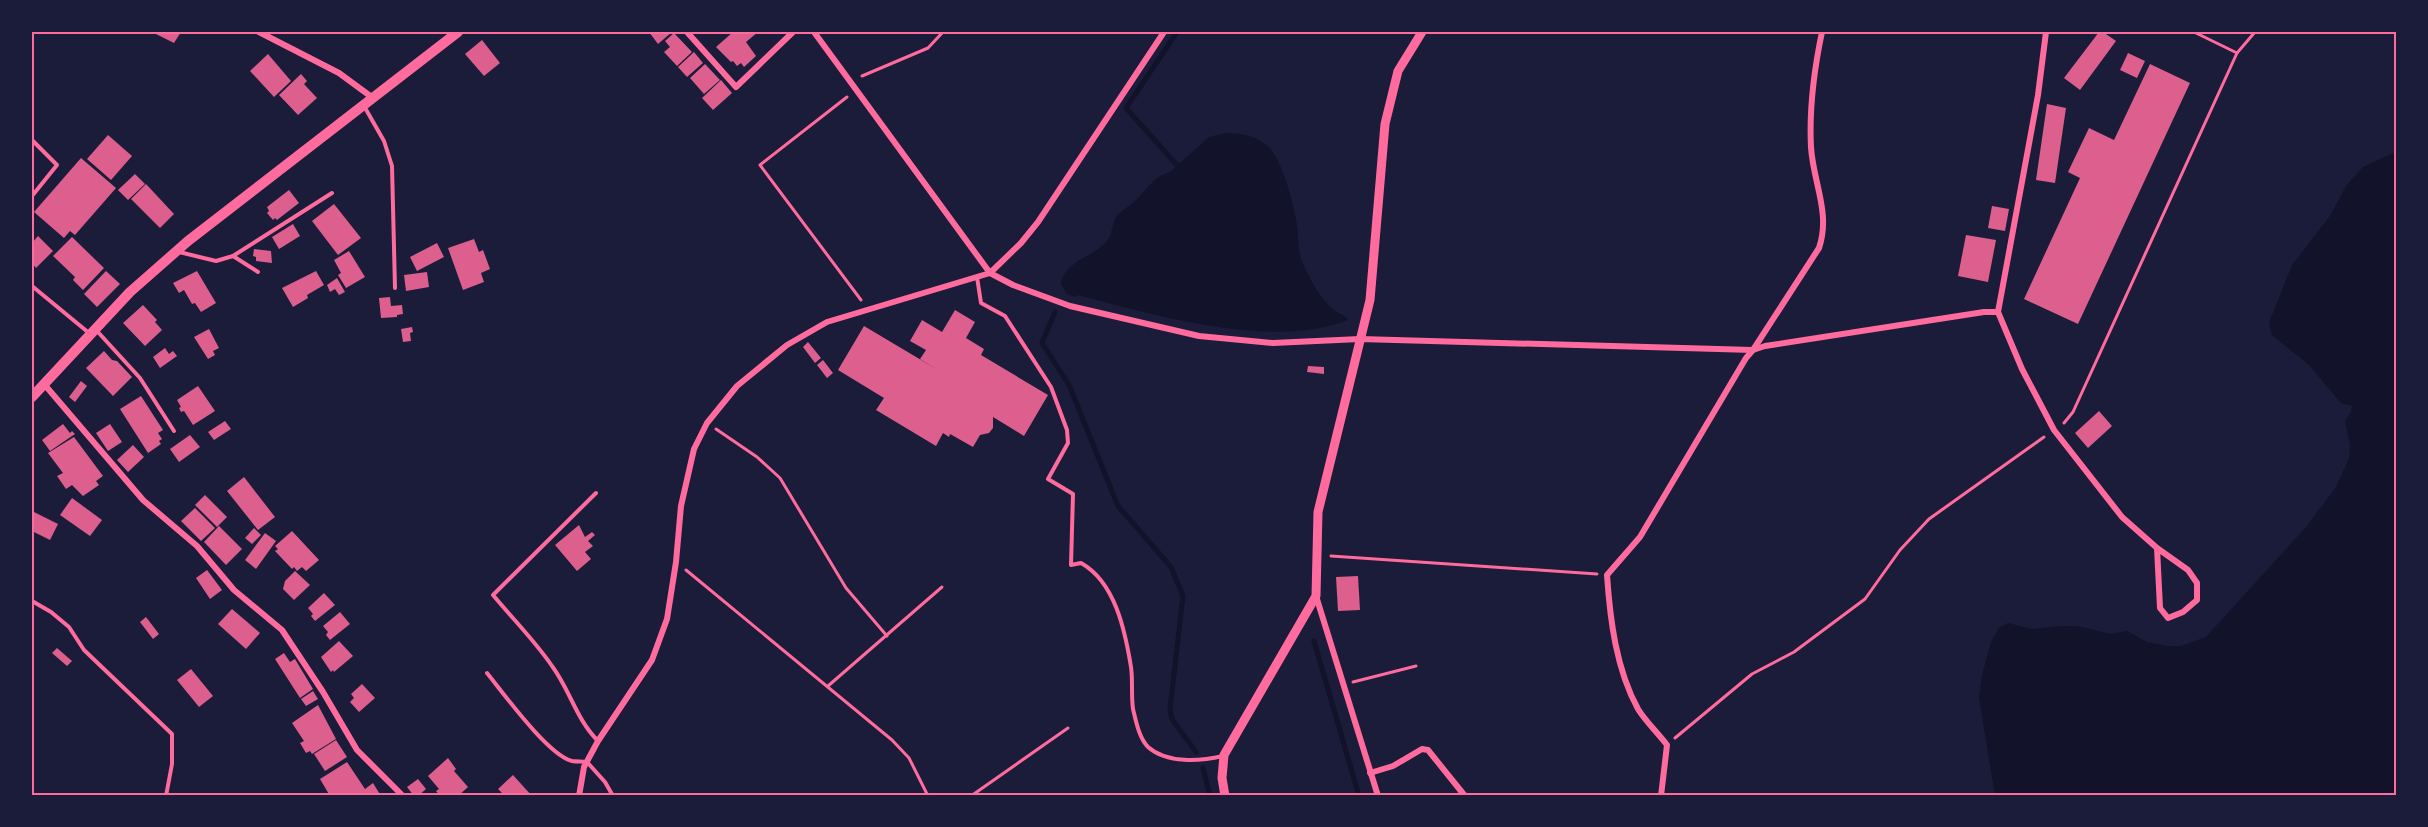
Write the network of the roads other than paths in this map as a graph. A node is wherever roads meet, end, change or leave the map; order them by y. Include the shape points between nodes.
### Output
1 (259, 32) edge
2 (458, 32) edge
3 (687, 32) edge
4 (793, 32) edge
5 (813, 32) edge
6 (1164, 32) edge
7 (1422, 32) edge
8 (1822, 32) edge
9 (2046, 32) edge
10 (368, 102) junction
11 (32, 140) edge
12 (332, 193) dead end
13 (32, 196) edge
14 (176, 251) junction
15 (233, 256) junction
16 (258, 273) dead end
17 (990, 273) junction
18 (977, 277) junction
19 (32, 286) edge
20 (395, 288) dead end
21 (1998, 312) junction
22 (92, 331) junction
23 (1360, 339) junction
24 (1753, 350) junction
25 (44, 383) junction
26 (32, 397) edge
27 (174, 430) dead end
28 (596, 493) dead end
29 (2157, 548) junction
30 (1316, 596) junction
31 (32, 602) edge
32 (488, 673) dead end
33 (597, 741) junction
34 (1224, 755) junction
35 (587, 762) junction
36 (1370, 773) junction
37 (166, 795) edge
38 (403, 795) edge
39 (579, 795) edge
40 (613, 795) edge
41 (1225, 795) edge
42 (1378, 795) edge
43 (1465, 795) edge
44 (1660, 795) edge

1 - 10 street via 339,73
2 - 10 main road
3 - 4 street via 736,87
5 - 17 street
6 - 17 street via 1038,222
7 - 23 street via 1398,71 1385,124 1370,300
8 - 24 street via 1810,101 1811,151 1824,220 1823,237
9 - 21 street
10 - 14 main road
10 - 20 lane via 392,166
11 - 13 lane via 57,165
12 - 15 lane
14 - 15 lane via 216,261
14 - 22 main road
15 - 16 lane
17 - 18 street
17 - 23 street via 1070,306 1199,336 1273,343
18 - 33 street via 827,322 787,345 737,387 707,423 694,449 681,506 667,619 652,660
18 - 34 lane via 981,303 1005,316 1052,387 1068,443 1048,479 1073,494 1071,565 1081,562 1092,569 1107,587 1119,618 1131,667 1138,729 1148,747 1167,757 1205,760
19 - 22 lane
21 - 24 street
21 - 29 street via 2054,430 2122,517
22 - 25 main road
22 - 27 lane via 140,378
23 - 24 street
23 - 30 street via 1318,512
24 - 44 street via 1640,537 1607,575 1609,608 1626,681 1639,710 1667,745
25 - 26 main road
25 - 38 street via 143,500 197,546 234,590 282,630 357,750
28 - 33 lane via 493,595 552,665 585,729
29 - 29 street via 2188,570 2197,583 2197,600 2168,618 2160,608
30 - 34 street
30 - 36 street
31 - 37 lane via 69,627 84,650 172,734
32 - 35 lane via 530,725 561,755
33 - 35 street
34 - 41 street
35 - 39 street
35 - 40 lane
36 - 42 street
36 - 43 street via 1393,766 1422,749 1428,750

